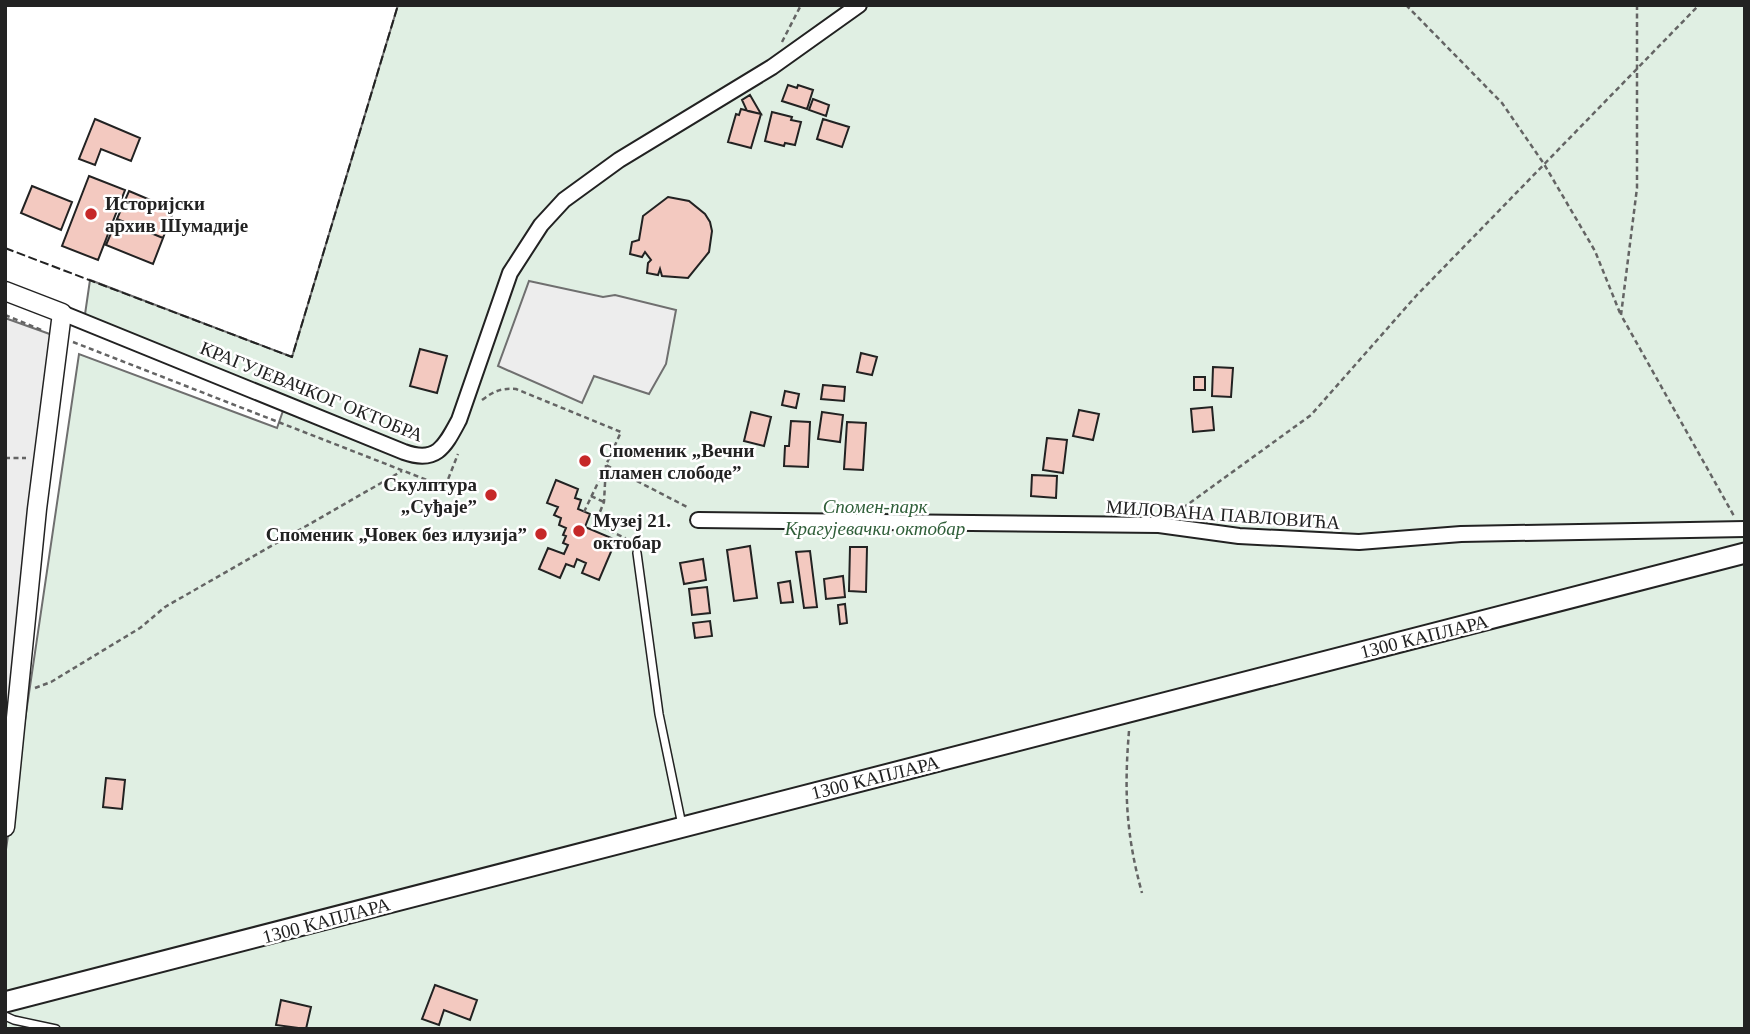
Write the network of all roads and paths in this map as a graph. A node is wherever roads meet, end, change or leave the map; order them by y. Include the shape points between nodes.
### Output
1 (801, 5) edge
2 (859, 5) edge
3 (1406, 5) edge
4 (1637, 5) edge
5 (1699, 5) edge
6 (778, 48) dead end
7 (1637, 70) junction
8 (1544, 164) junction
9 (5, 291) edge
10 (62, 313) junction
11 (5, 315) edge
12 (1621, 315) junction
13 (58, 337) junction
14 (478, 407) dead end
15 (459, 449) dead end
16 (5, 458) edge
17 (43, 459) junction
18 (606, 465) junction
19 (402, 471) junction
20 (591, 496) junction
21 (604, 502) junction
22 (584, 512) dead end
23 (706, 520) joint
24 (1159, 525) junction
25 (1743, 528) edge
26 (637, 553) joint
27 (1745, 554) edge
28 (18, 694) junction
29 (1132, 711) junction
30 (5, 827) edge
31 (682, 827) junction
32 (1142, 894) dead end
33 (5, 1002) edge
34 (5, 1016) edge
35 (56, 1029) edge

1 - 6 path
2 - 10 street, КРАГУЈЕВАЧКОГ ОКТОБРА via 772,67 619,160 564,200 541,225 510,273 458,420 435,454 422,457
3 - 8 path via 1502,103
4 - 7 path
5 - 7 path
7 - 8 path
7 - 12 path via 1637,188
8 - 12 path via 1595,251
8 - 24 path via 1416,296 1311,415
9 - 10 street, КРАГУЈЕВАЧКОГ ОКТОБРА
10 - 13 street
11 - 13 path
12 - 25 path
13 - 17 street
13 - 19 path
14 - 18 path via 493,392 516,389 621,432
15 - 19 path via 444,487
16 - 17 path
17 - 28 street
18 - 20 path
18 - 21 path
18 - 23 path
19 - 28 path via 165,607 140,628 51,682
20 - 21 path
20 - 22 path
21 - 26 path via 595,524 625,538
23 - 24 street, МИЛОВАНА ПАВЛОВИЋА
24 - 25 street, МИЛОВАНА ПАВЛОВИЋА via 1238,536 1359,542 1461,534
26 - 31 lane via 659,714
27 - 29 main road, 1300 КАПЛАРА
28 - 30 street
29 - 31 main road, 1300 КАПЛАРА
29 - 32 path via 1125,794
31 - 33 main road, 1300 КАПЛАРА
34 - 35 lane

